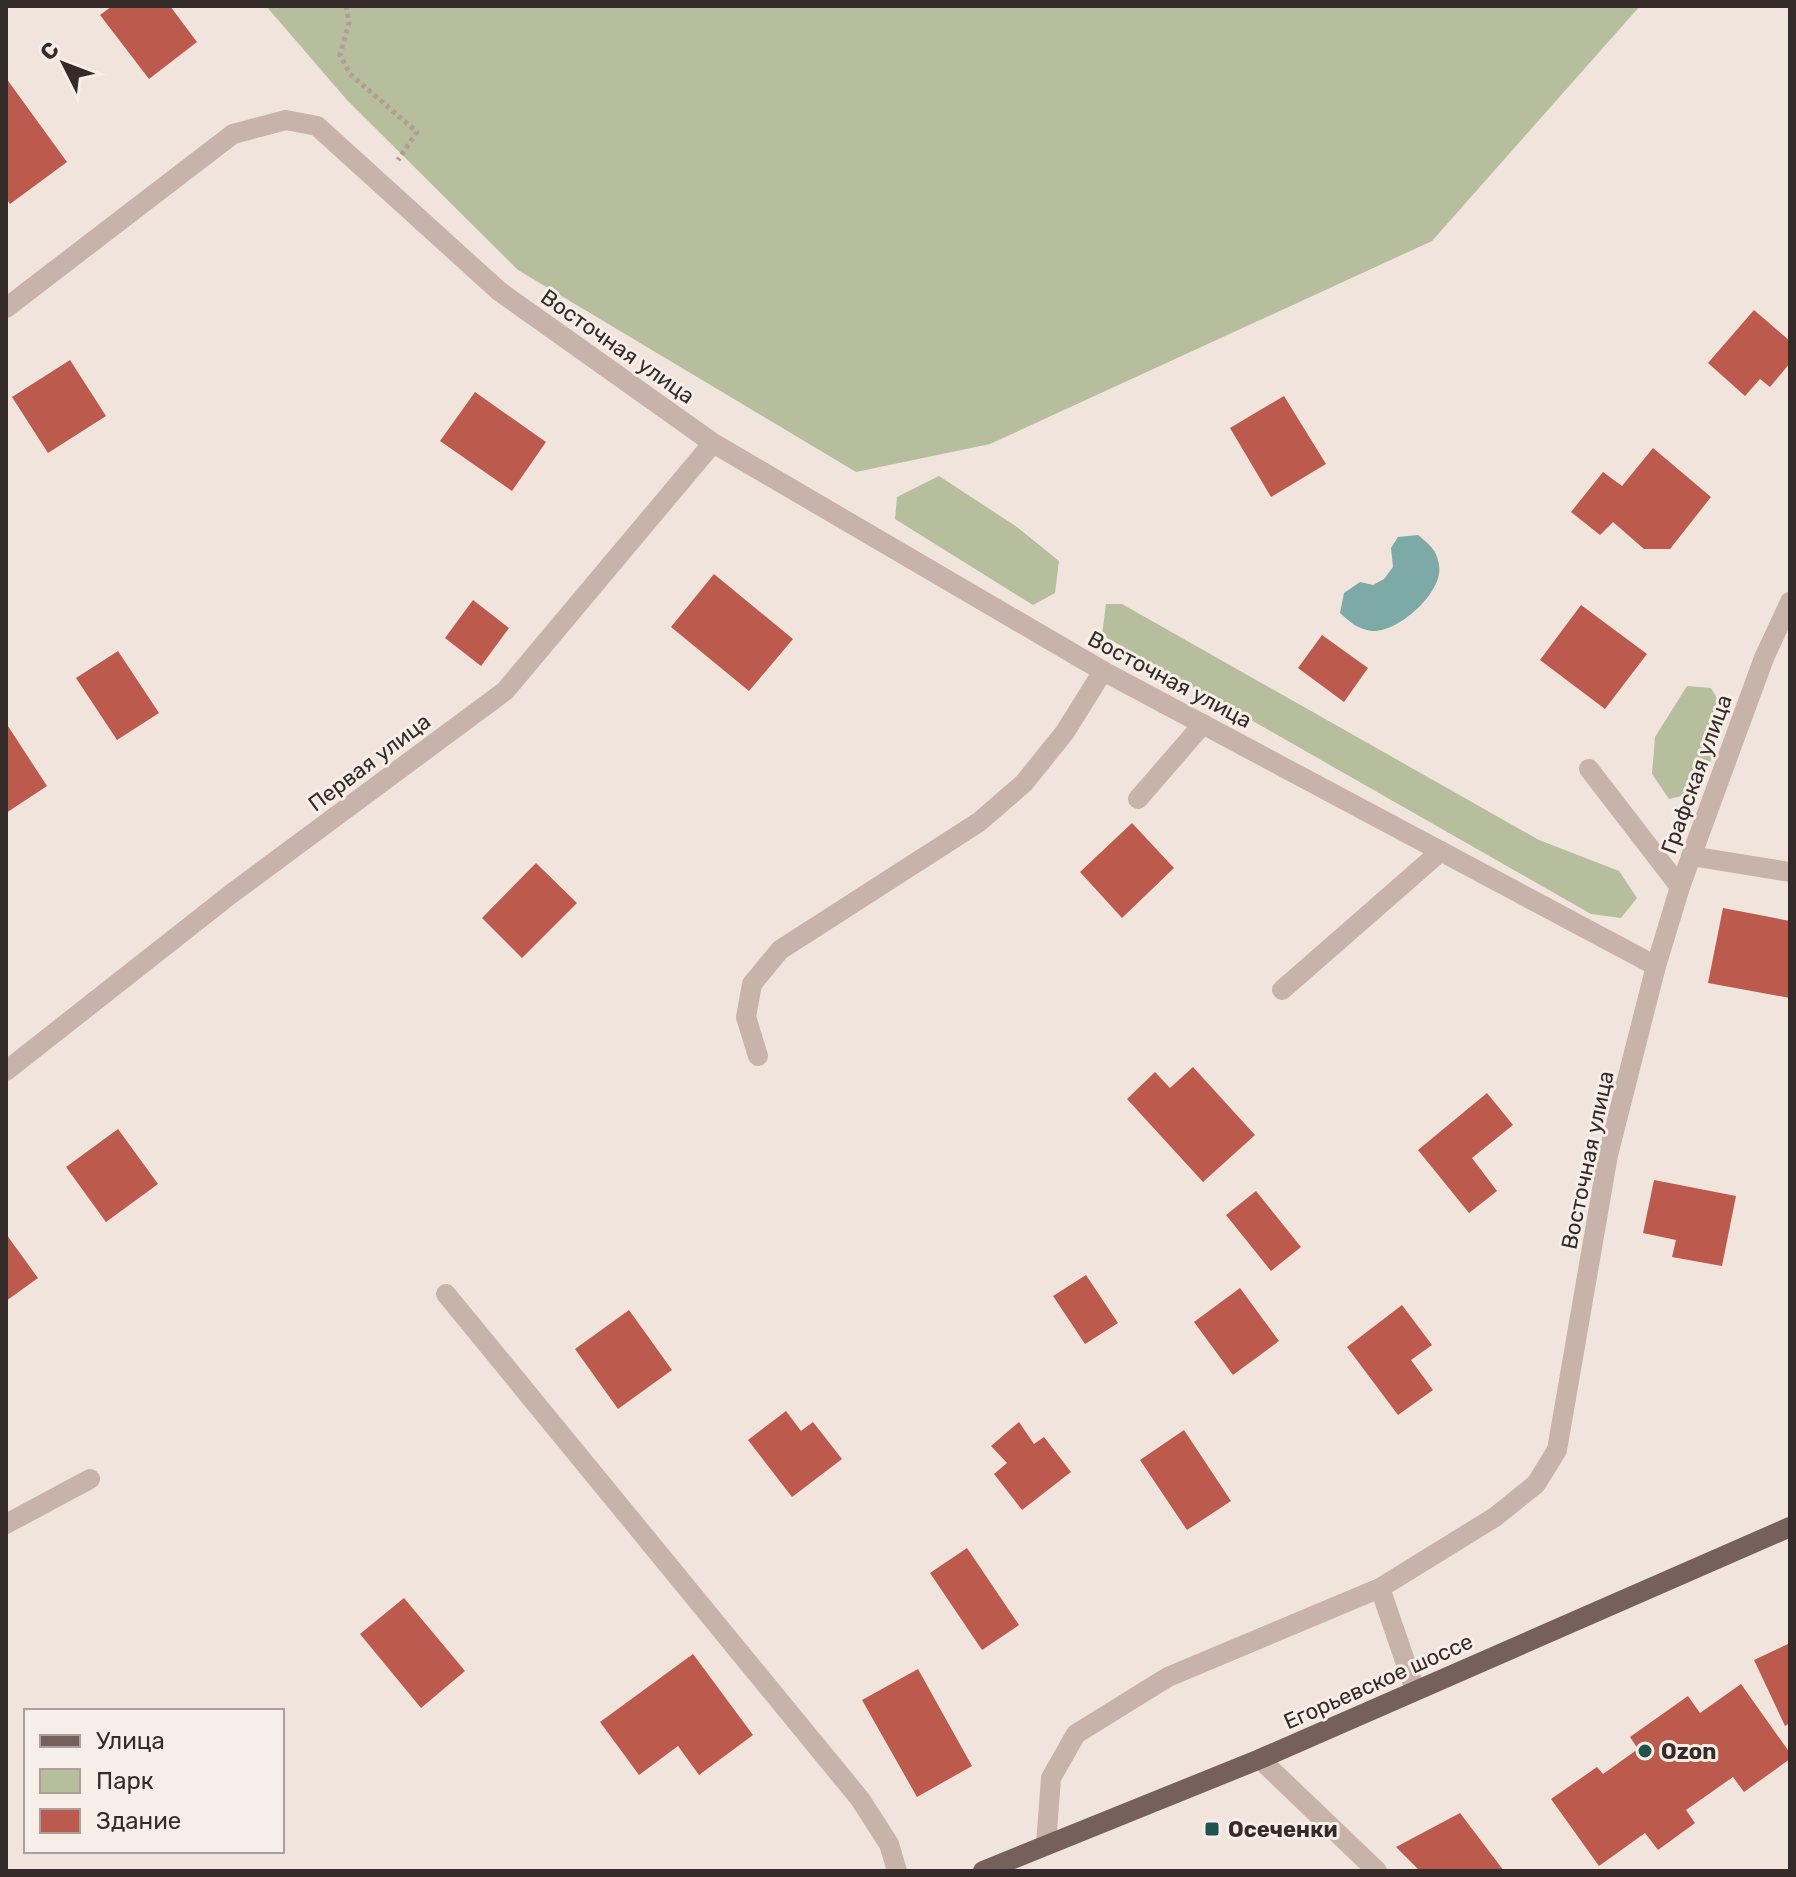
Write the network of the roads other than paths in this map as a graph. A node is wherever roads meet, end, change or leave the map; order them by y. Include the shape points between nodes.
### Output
1 (6, 308) edge
2 (713, 443) junction
3 (1790, 602) edge
4 (1103, 671) junction
5 (1203, 724) junction
6 (1589, 769) dead end
7 (1138, 799) dead end
8 (1441, 851) junction
9 (1691, 856) junction
10 (1790, 872) edge
11 (1680, 887) junction
12 (1656, 966) junction
13 (1282, 990) dead end
14 (758, 1056) dead end
15 (6, 1071) edge
16 (446, 1294) dead end
17 (90, 1479) dead end
18 (6, 1524) edge
19 (1790, 1527) edge
20 (1380, 1588) junction
21 (1415, 1690) junction
22 (1260, 1759) junction
23 (1046, 1845) junction
24 (897, 1871) edge
25 (983, 1871) edge
26 (1377, 1871) edge

1 - 2 street, Восточная улица via 233,134 286,120 317,126 499,291
2 - 4 street, Восточная улица
2 - 15 street, Первая улица via 505,691 231,894
3 - 9 street, Графская улица
4 - 5 street, Восточная улица
4 - 14 street via 1065,732 1024,783 979,822 780,950 752,984 746,1017
5 - 7 street
5 - 8 street, Восточная улица
6 - 11 street
8 - 12 street, Восточная улица
8 - 13 street
9 - 10 street
9 - 11 street, Графская улица
11 - 12 street, Графская улица
12 - 20 street, Восточная улица via 1608,1155 1557,1450 1536,1484 1495,1517
16 - 24 street via 860,1799 889,1844
17 - 18 street
19 - 21 main road, Егорьевское шоссе
20 - 21 street
20 - 23 street, Восточная улица via 1168,1677 1076,1734 1051,1778
21 - 22 main road, Егорьевское шоссе
22 - 23 main road, Егорьевское шоссе
22 - 26 street
23 - 25 main road, Егорьевское шоссе

